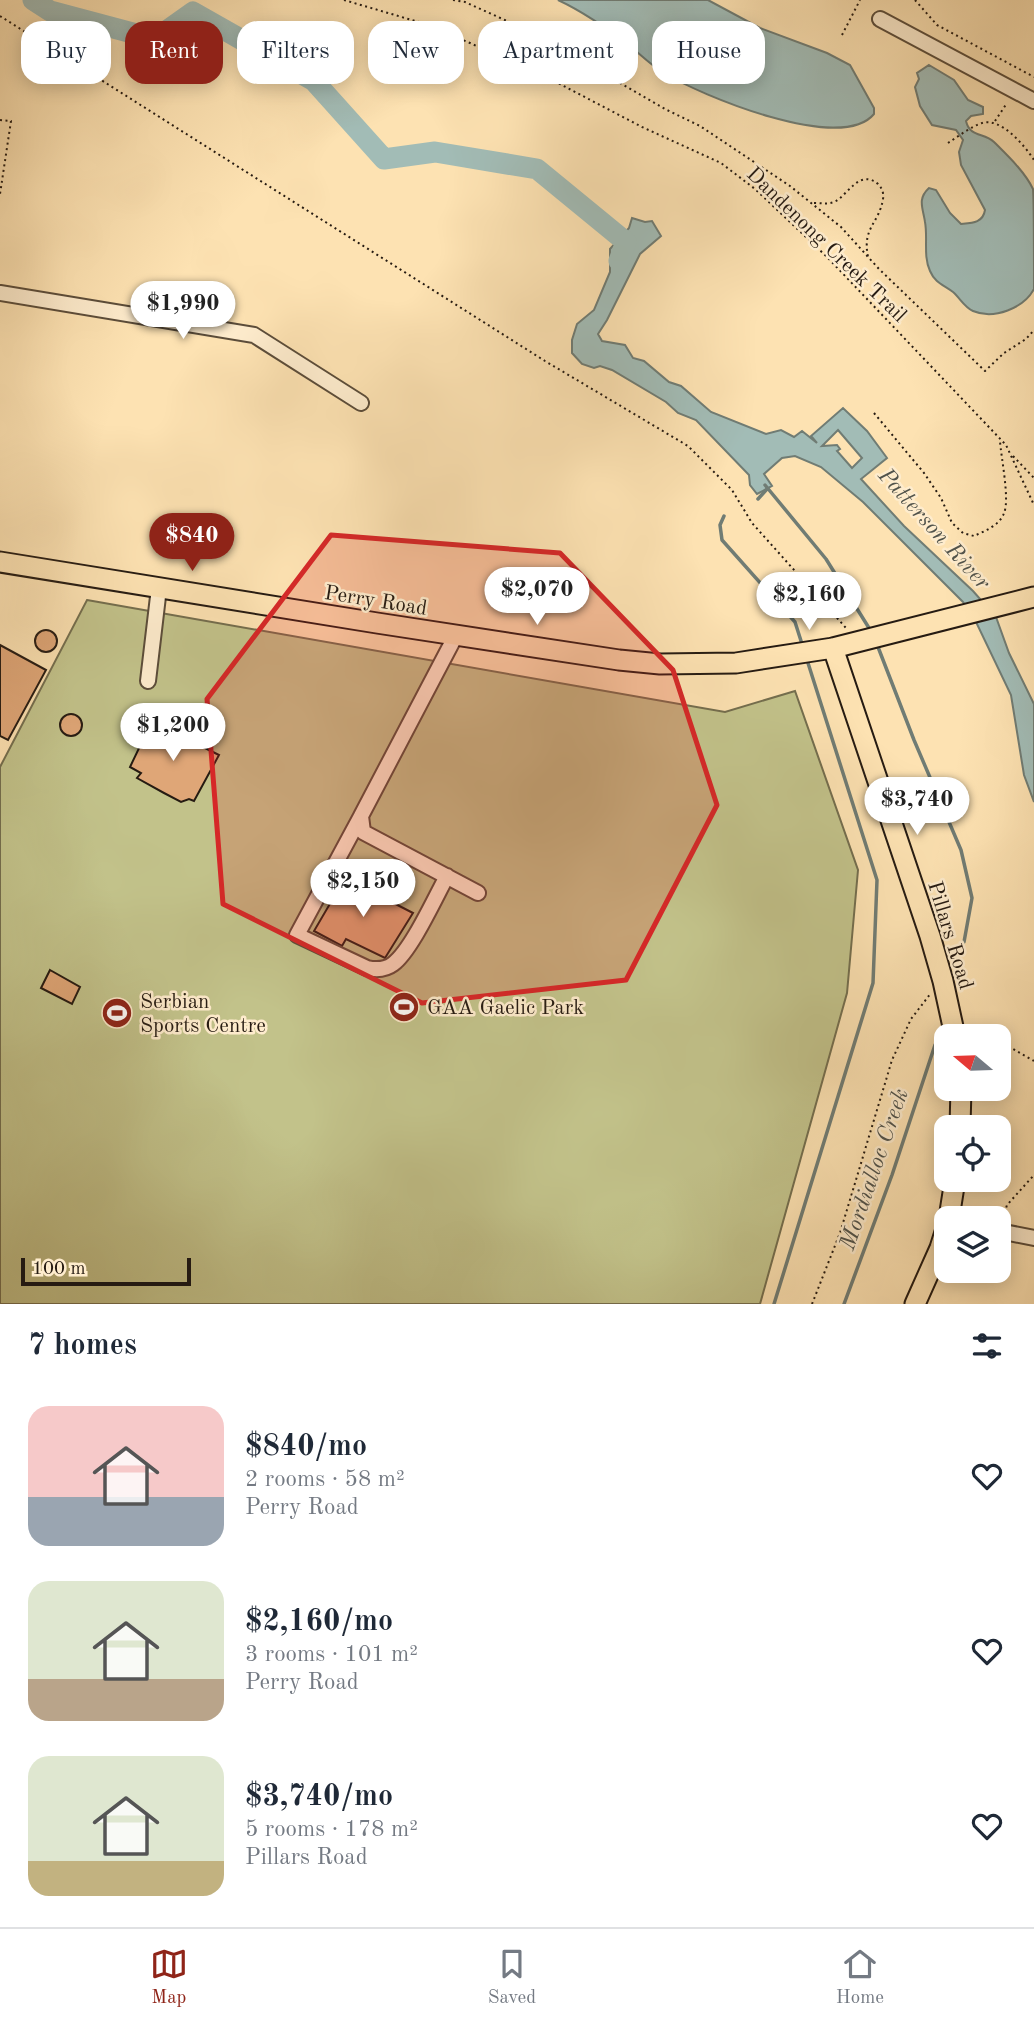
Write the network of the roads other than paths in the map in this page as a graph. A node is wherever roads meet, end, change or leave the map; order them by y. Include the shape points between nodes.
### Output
1 (880, 19) dead end
2 (1034, 101) edge
3 (0, 293) edge
4 (361, 403) dead end
5 (0, 562) edge
6 (159, 588) junction
7 (1034, 597) edge
8 (456, 635) junction
9 (833, 648) junction
10 (148, 681) dead end
11 (361, 816) junction
12 (447, 876) junction
13 (478, 893) dead end
14 (953, 1024) edge
15 (1011, 1228) edge
16 (1034, 1238) edge
17 (934, 1261) edge
18 (915, 1304) edge

1 - 2 street
3 - 4 street via 254,335
5 - 6 main road, Perry Road
6 - 8 main road, Perry Road
6 - 10 street
7 - 9 main road, Perry Road
8 - 9 main road, Perry Road via 660,664 736,663
8 - 11 street
9 - 14 main road, Pillars Road
11 - 12 street via 363,832
11 - 12 street via 297,935 367,968 391,966 403,955
12 - 13 street
15 - 16 street
17 - 18 main road

